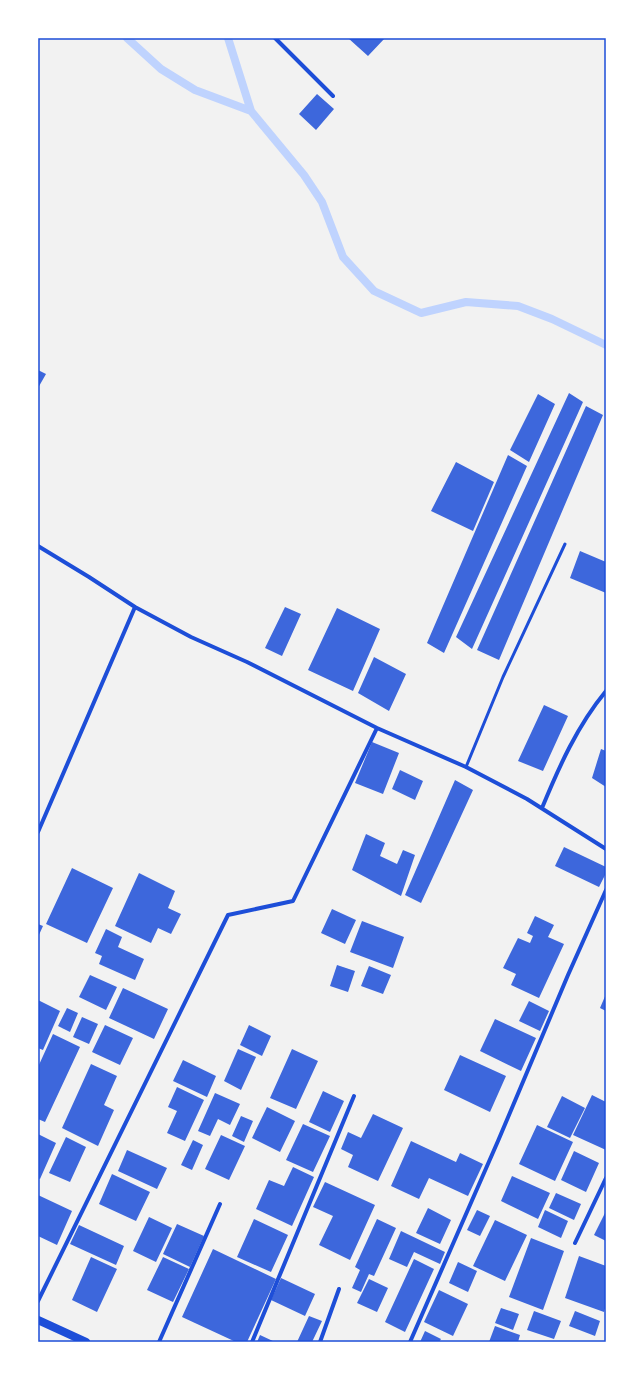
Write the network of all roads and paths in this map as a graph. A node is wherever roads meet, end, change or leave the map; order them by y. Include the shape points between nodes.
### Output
1 (275, 38) edge
2 (333, 96) dead end
3 (565, 544) dead end
4 (38, 546) edge
5 (135, 607) junction
6 (606, 691) edge
7 (377, 728) junction
8 (466, 767) junction
9 (542, 808) junction
10 (38, 832) edge
11 (606, 849) edge
12 (606, 890) edge
13 (354, 1096) dead end
14 (606, 1178) edge
15 (220, 1204) dead end
16 (575, 1243) dead end
17 (339, 1289) dead end
18 (38, 1301) edge
19 (38, 1320) edge
20 (69, 1338) edge
21 (86, 1342) edge
22 (159, 1342) edge
23 (252, 1342) edge
24 (320, 1342) edge
25 (410, 1342) edge

1 - 2 street
3 - 8 lane via 503,676
4 - 5 street
5 - 7 street
5 - 10 street
6 - 9 street via 592,708 573,741
7 - 8 street
7 - 18 street via 293,901 228,915
8 - 9 street
9 - 11 street
12 - 25 street
13 - 23 street
14 - 16 street
15 - 22 street
17 - 24 street
19 - 20 main road
20 - 21 main road

